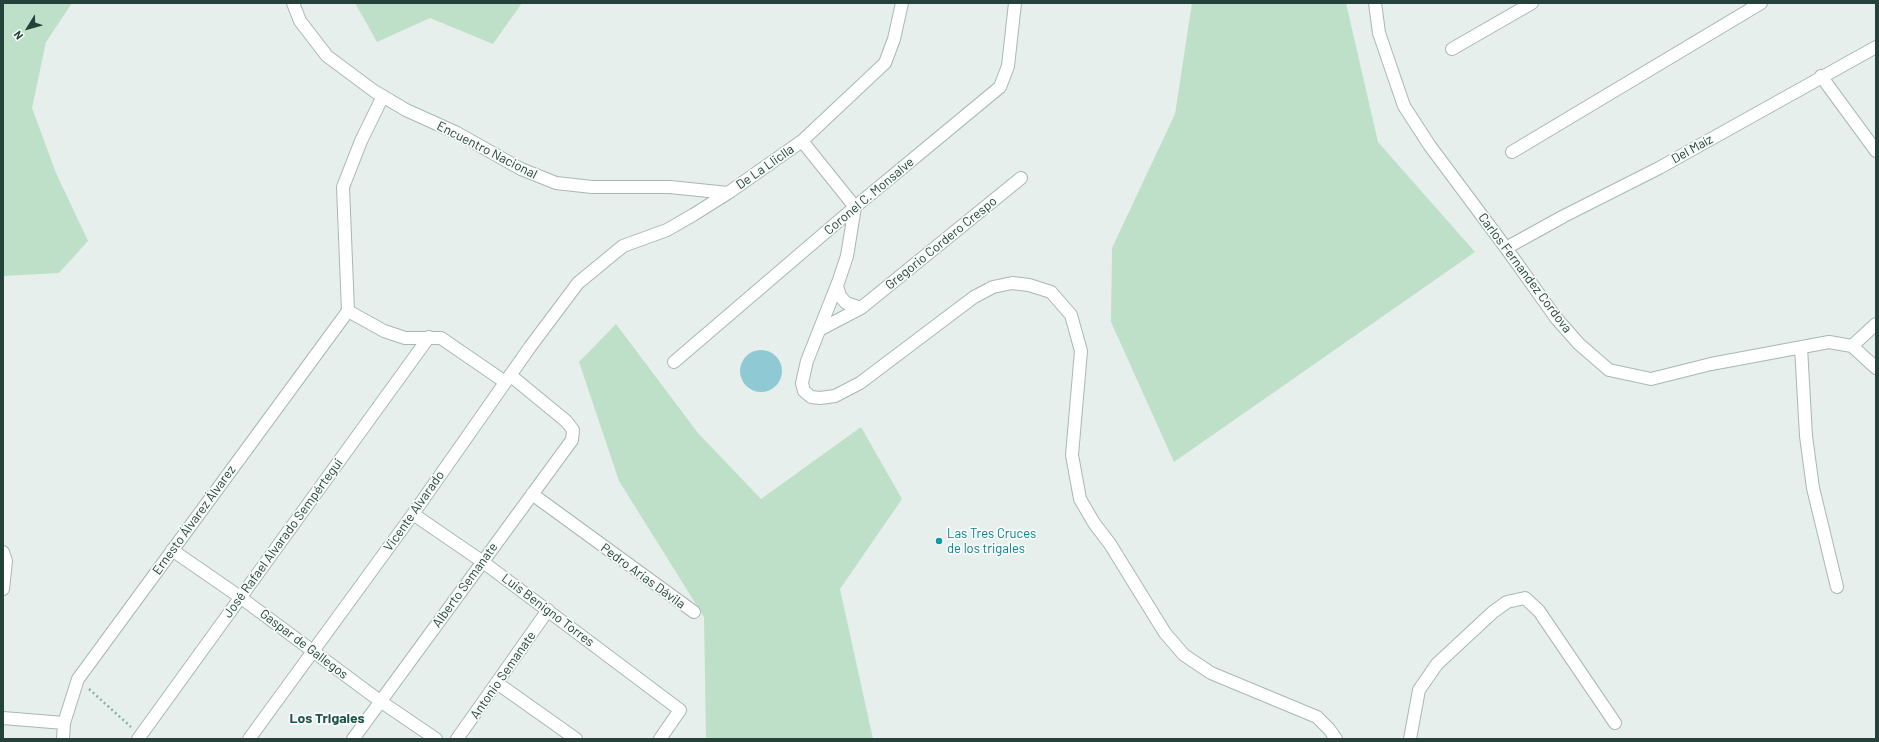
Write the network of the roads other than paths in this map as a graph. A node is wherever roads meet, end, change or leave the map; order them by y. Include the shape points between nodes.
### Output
1 (293, 3) edge
2 (902, 3) edge
3 (1016, 3) edge
4 (1375, 3) edge
5 (1532, 3) edge
6 (1761, 3) edge
7 (1876, 47) edge
8 (1452, 49) dead end
9 (1821, 76) junction
10 (383, 96) junction
11 (802, 140) junction
12 (1876, 151) edge
13 (1512, 152) dead end
14 (1022, 178) dead end
15 (728, 193) junction
16 (855, 207) junction
17 (1506, 248) junction
18 (578, 283) joint
19 (837, 286) junction
20 (861, 308) junction
21 (348, 311) junction
22 (1876, 324) edge
23 (821, 329) junction
24 (429, 337) junction
25 (1852, 346) junction
26 (1801, 347) junction
27 (674, 362) dead end
28 (1876, 368) edge
29 (507, 378) junction
30 (532, 494) junction
31 (413, 514) junction
32 (172, 550) junction
33 (3, 552) edge
34 (483, 562) junction
35 (1836, 587) dead end
36 (3, 589) edge
37 (240, 597) junction
38 (548, 610) junction
39 (694, 612) dead end
40 (314, 651) junction
41 (497, 683) junction
42 (380, 701) junction
43 (3, 718) edge
44 (64, 723) junction
45 (1615, 723) dead end
46 (142, 738) edge
47 (63, 739) edge
48 (249, 739) edge
49 (353, 739) edge
50 (436, 739) edge
51 (457, 739) edge
52 (576, 739) edge
53 (660, 739) edge
54 (1336, 739) edge
55 (1410, 739) edge

1 - 10 street, Encuentro Nacional via 300,21 327,56
2 - 11 street, De La Lliclla via 894,39 885,63
3 - 16 street, Coronel C. Monsalve via 1008,66 1000,87
4 - 17 street, Carlos Fernandez Cordova via 1379,34 1404,106 1430,146
5 - 8 street
6 - 13 street
7 - 9 street, Del Maíz
9 - 12 street
9 - 17 street, Del Maíz via 1658,168
10 - 15 street, Encuentro Nacional via 521,169 556,183 592,187 670,187
10 - 21 street via 360,141 343,187
11 - 15 street, De La Lliclla
11 - 16 street
14 - 20 street, Gregorio Cordero Crespo
15 - 18 street, De La Lliclla via 667,230 623,246
16 - 19 street via 846,256
16 - 27 street, Coronel C. Monsalve
17 - 26 street, Carlos Fernandez Cordova via 1556,318 1579,344 1610,370 1651,380 1711,364
18 - 29 street, Vicente Alvarado
19 - 20 street via 840,296 846,303
19 - 23 street
20 - 23 street, Gregorio Cordero Crespo
21 - 24 street via 384,331 405,338
21 - 32 street, Ernesto Álvarez Álvarez
22 - 25 street
23 - 54 street via 807,361 802,383 804,390 811,397 820,398 835,396 860,383 974,297 993,287 1012,283 1050,292 1071,315 1081,351 1072,455 1080,500 1094,523 1110,544 1165,633 1184,655 1211,673 1317,717
24 - 29 street via 441,338
24 - 37 street, José Rafael Alvarado Sempértegui
25 - 26 street, Carlos Fernandez Cordova via 1829,342
25 - 28 street
26 - 35 street via 1806,436 1813,488
29 - 30 street, Alberto Semanate via 573,430 572,440
29 - 31 street, Vicente Alvarado
30 - 34 street, Alberto Semanate
30 - 39 street, Pedro Arias Dávila
31 - 34 street, Luis Benigno Torres
31 - 40 street, Vicente Alvarado
32 - 37 street, Gaspar de Gallegos
32 - 44 street, Ernesto Álvarez Álvarez via 78,679
33 - 36 street via 6,561
34 - 38 street, Luis Benigno Torres
34 - 42 street, Alberto Semanate
37 - 40 street, Gaspar de Gallegos
37 - 46 street, José Rafael Alvarado Sempértegui
38 - 41 street, Antonio Semanate
38 - 53 street, Luis Benigno Torres via 680,710
40 - 42 street, Gaspar de Gallegos
40 - 48 street, Vicente Alvarado
41 - 51 street, Antonio Semanate
41 - 52 street
42 - 49 street, Alberto Semanate
42 - 50 street, Gaspar de Gallegos
43 - 44 street
44 - 47 street, Ernesto Álvarez Álvarez
45 - 55 street via 1540,610 1525,598 1508,602 1493,612 1437,664 1419,690

